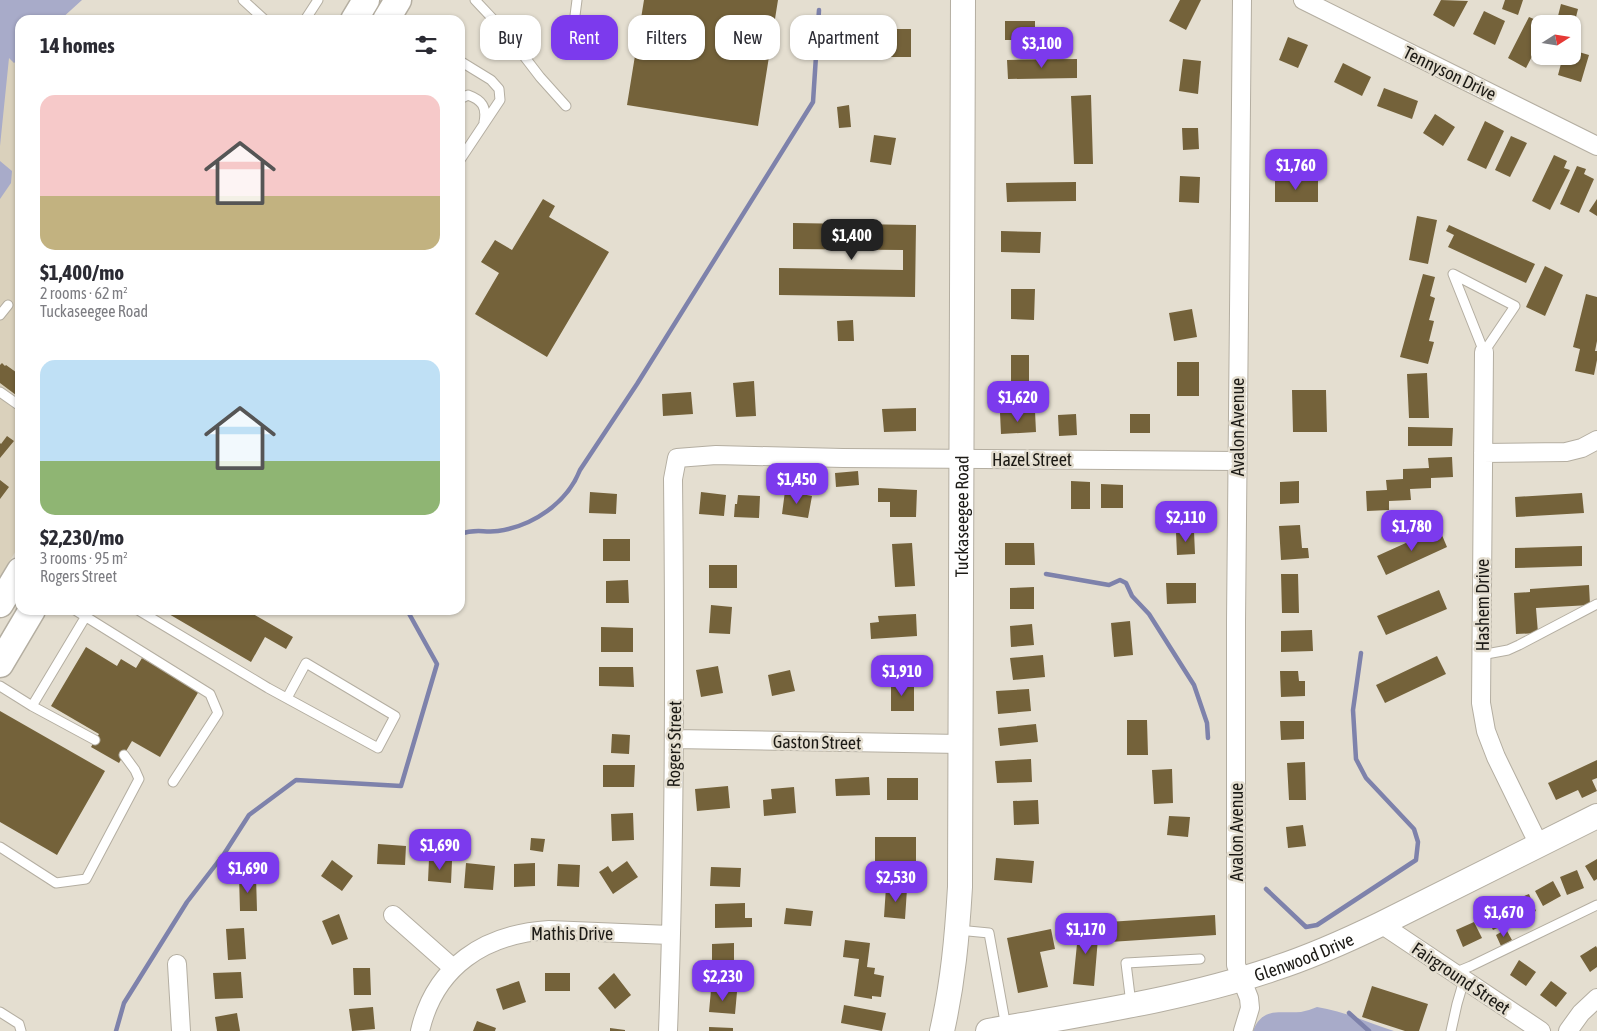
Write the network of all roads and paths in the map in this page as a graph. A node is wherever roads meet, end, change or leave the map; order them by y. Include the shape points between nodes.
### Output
1 (244, 0) edge
2 (318, 0) edge
3 (366, 0) edge
4 (398, 0) edge
5 (475, 0) edge
6 (577, 0) edge
7 (963, 0) edge
8 (1242, 0) edge
9 (1303, 0) edge
10 (260, 15) edge
11 (308, 15) edge
12 (357, 15) edge
13 (389, 15) edge
14 (576, 15) edge
15 (465, 63) edge
16 (465, 96) edge
17 (566, 106) dead end
18 (484, 122) junction
19 (1597, 146) edge
20 (465, 152) edge
21 (8, 305) dead end
22 (0, 315) edge
23 (1484, 352) junction
24 (0, 392) edge
25 (15, 402) edge
26 (1597, 440) edge
27 (1483, 453) junction
28 (677, 458) joint
29 (962, 459) junction
30 (1237, 461) junction
31 (15, 579) edge
32 (0, 604) edge
33 (1597, 604) edge
34 (29, 615) edge
35 (146, 615) edge
36 (86, 616) joint
37 (1481, 656) junction
38 (0, 664) edge
39 (0, 686) edge
40 (287, 698) junction
41 (32, 706) junction
42 (674, 739) junction
43 (95, 740) dead end
44 (960, 744) junction
45 (124, 755) dead end
46 (173, 782) dead end
47 (1597, 816) edge
48 (1539, 845) junction
49 (0, 847) edge
50 (1597, 905) edge
51 (393, 914) dead end
52 (1381, 924) junction
53 (958, 930) junction
54 (670, 935) junction
55 (1200, 959) dead end
56 (177, 964) dead end
57 (454, 968) junction
58 (1459, 976) junction
59 (1240, 979) junction
60 (1597, 998) edge
61 (1131, 1004) junction
62 (0, 1012) edge
63 (997, 1029) edge
64 (21, 1031) edge
65 (181, 1031) edge
66 (420, 1031) edge
67 (668, 1031) edge
68 (942, 1031) edge
69 (1243, 1031) edge
70 (1451, 1031) edge
71 (1541, 1031) edge
72 (1568, 1031) edge

1 - 10 lane
2 - 11 lane
3 - 12 main road
4 - 13 main road
5 - 17 lane
6 - 14 lane
7 - 29 main road, Tuckaseegee Road
8 - 30 street, Avalon Avenue
9 - 19 street, Tennyson Drive
15 - 18 lane via 499,89 500,100
16 - 18 lane via 468,95 483,104 486,112
18 - 20 lane
21 - 22 lane
23 - 23 lane via 1515,306 1453,274 1460,292
23 - 27 street, Hashem Drive
24 - 25 lane
26 - 27 street via 1566,452
27 - 37 street, Hashem Drive
28 - 29 street, Hazel Street
28 - 42 street, Rogers Street via 673,478
29 - 30 street, Hazel Street
29 - 44 main road, Tuckaseegee Road
30 - 59 street, Avalon Avenue via 1236,965
31 - 32 main road
33 - 37 lane via 1508,650
34 - 38 main road
35 - 40 lane
36 - 41 lane
36 - 46 lane via 210,694 218,714
37 - 48 street, Hashem Drive via 1481,703 1486,732
39 - 41 lane
40 - 40 lane via 378,748 395,716 306,663
41 - 43 lane
42 - 44 street, Gaston Street
42 - 54 street, Rogers Street
44 - 53 main road, Tuckaseegee Road
45 - 49 lane via 139,779 86,879 56,883
47 - 48 main road, Glenwood Drive
48 - 52 main road, Glenwood Drive
50 - 58 lane via 1472,966
51 - 57 street
52 - 58 street, Fairground Street
52 - 59 main road, Glenwood Drive via 1282,966
53 - 63 lane via 990,933
53 - 68 main road, Tuckaseegee Road
54 - 57 street, Mathis Drive via 536,931 499,939 469,954
54 - 67 street, Rogers Street
55 - 61 lane via 1126,963
56 - 65 street
57 - 66 street, Mathis Drive via 433,996
58 - 70 lane
58 - 71 street, Fairground Street
59 - 61 main road, Glenwood Drive
59 - 69 street, Avalon Avenue via 1250,1008
60 - 72 street
61 - 63 main road, Glenwood Drive
62 - 64 lane via 19,1024

